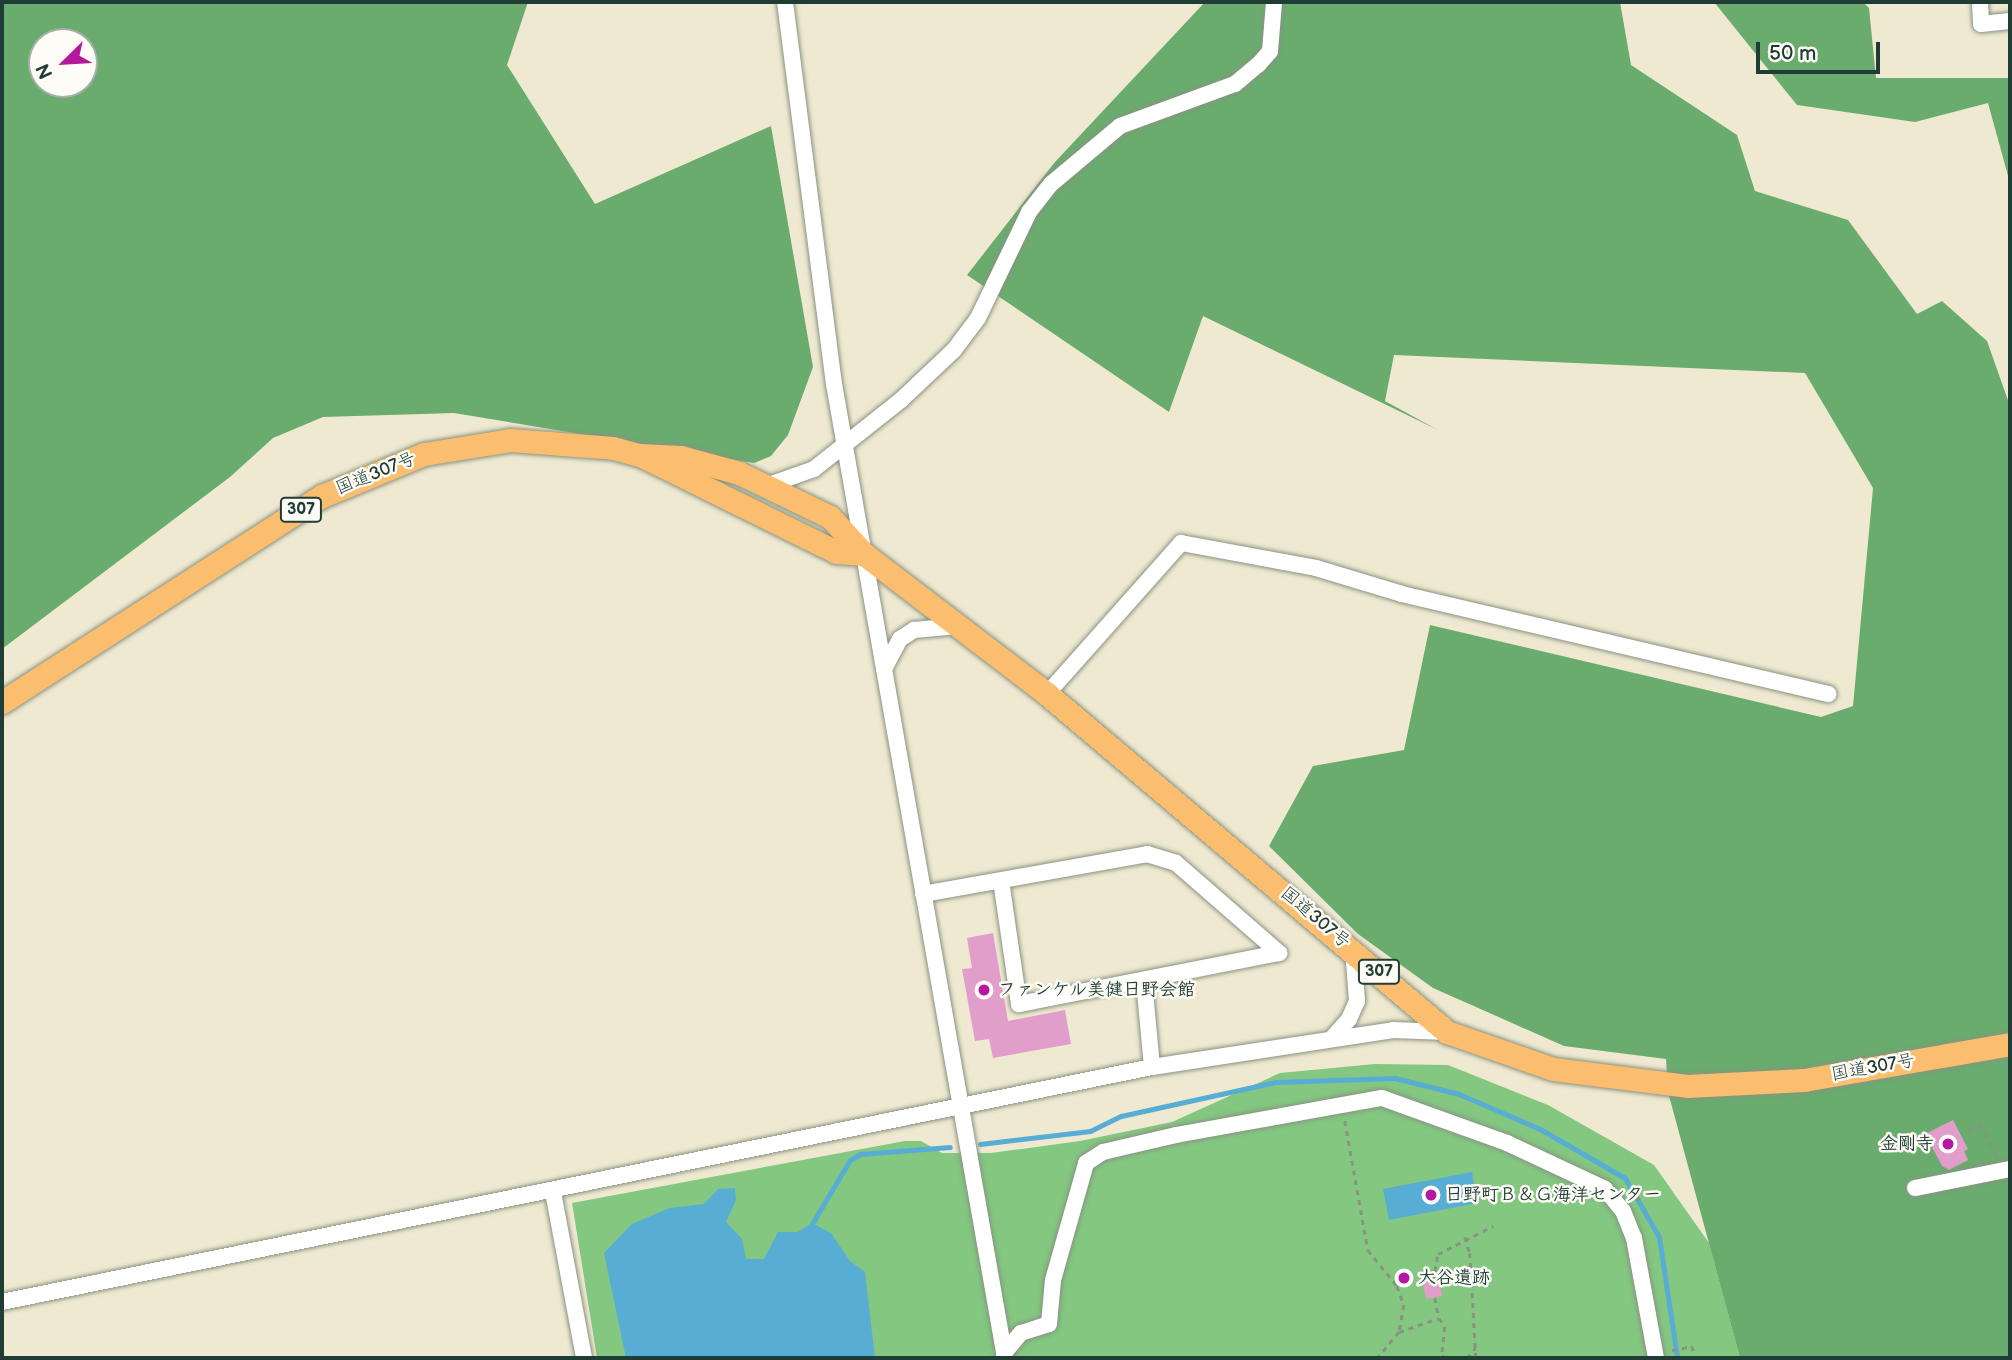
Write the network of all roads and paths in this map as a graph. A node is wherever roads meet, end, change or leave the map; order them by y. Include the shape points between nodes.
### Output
1 (785, 2) edge
2 (1274, 2) edge
3 (1980, 2) edge
4 (2010, 22) edge
5 (843, 443) junction
6 (640, 455) junction
7 (766, 486) junction
8 (864, 554) junction
9 (958, 626) junction
10 (884, 668) junction
11 (1047, 694) junction
12 (1828, 694) dead end
13 (2, 702) edge
14 (1001, 881) junction
15 (923, 894) junction
16 (1353, 949) junction
17 (1144, 981) junction
18 (1447, 1032) junction
19 (1333, 1037) junction
20 (2010, 1044) edge
21 (1152, 1067) junction
22 (1345, 1102) junction
23 (960, 1106) junction
24 (1968, 1130) dead end
25 (2007, 1170) edge
26 (1915, 1188) dead end
27 (553, 1192) junction
28 (1493, 1226) dead end
29 (1465, 1237) junction
30 (1433, 1281) dead end
31 (1435, 1298) dead end
32 (2, 1302) edge
33 (1439, 1318) junction
34 (1399, 1332) junction
35 (1475, 1348) junction
36 (1005, 1356) edge
37 (1655, 1356) edge
38 (584, 1358) edge
39 (1378, 1358) edge
40 (1447, 1358) edge
41 (1467, 1358) edge
42 (1476, 1358) edge
43 (1695, 1358) edge

1 - 5 street
2 - 5 street via 1270,51 1258,65 1235,84 1120,126 1051,184 1029,212 978,318 954,350 901,400
3 - 4 street via 1981,24
5 - 7 street via 814,469
5 - 8 street
6 - 7 highway, 国道307号 / 307 via 681,457
6 - 8 highway, 国道307号 / 307 via 836,552
6 - 13 highway, 国道307号 / 307 via 564,441 510,440 424,454 365,476 322,496
7 - 8 highway, 国道307号 / 307 via 830,517
8 - 9 highway, 国道307号 / 307
8 - 10 street
9 - 10 street via 914,630 900,639
9 - 11 highway, 国道307号 / 307
10 - 15 street
11 - 12 street via 1181,543 1316,568 1402,594
11 - 16 highway, 国道307号 / 307
14 - 15 street
14 - 17 street via 1019,1004
14 - 17 street via 1147,854 1176,863 1279,953
15 - 23 street
16 - 18 highway, 国道307号 / 307
16 - 19 street via 1357,1001 1349,1020
17 - 21 street
18 - 19 street via 1393,1030
18 - 20 highway, 国道307号 / 307 via 1553,1069 1687,1086 1804,1080
19 - 21 street
21 - 23 street
22 - 34 path via 1351,1169 1368,1250 1397,1286 1404,1305
22 - 36 street via 1103,1152 1086,1163 1053,1280 1049,1324 1021,1333
22 - 37 street via 1382,1098 1413,1108 1572,1170 1605,1189 1623,1211 1634,1238
23 - 27 street
23 - 36 street
24 - 25 path via 1980,1124
25 - 26 street
27 - 32 street
27 - 38 street
28 - 29 path
29 - 30 path via 1438,1254
29 - 35 path via 1470,1253
31 - 33 path
33 - 34 path
33 - 40 path via 1445,1327 1442,1356
34 - 39 path
35 - 41 path
35 - 42 path
37 - 43 path via 1692,1346

